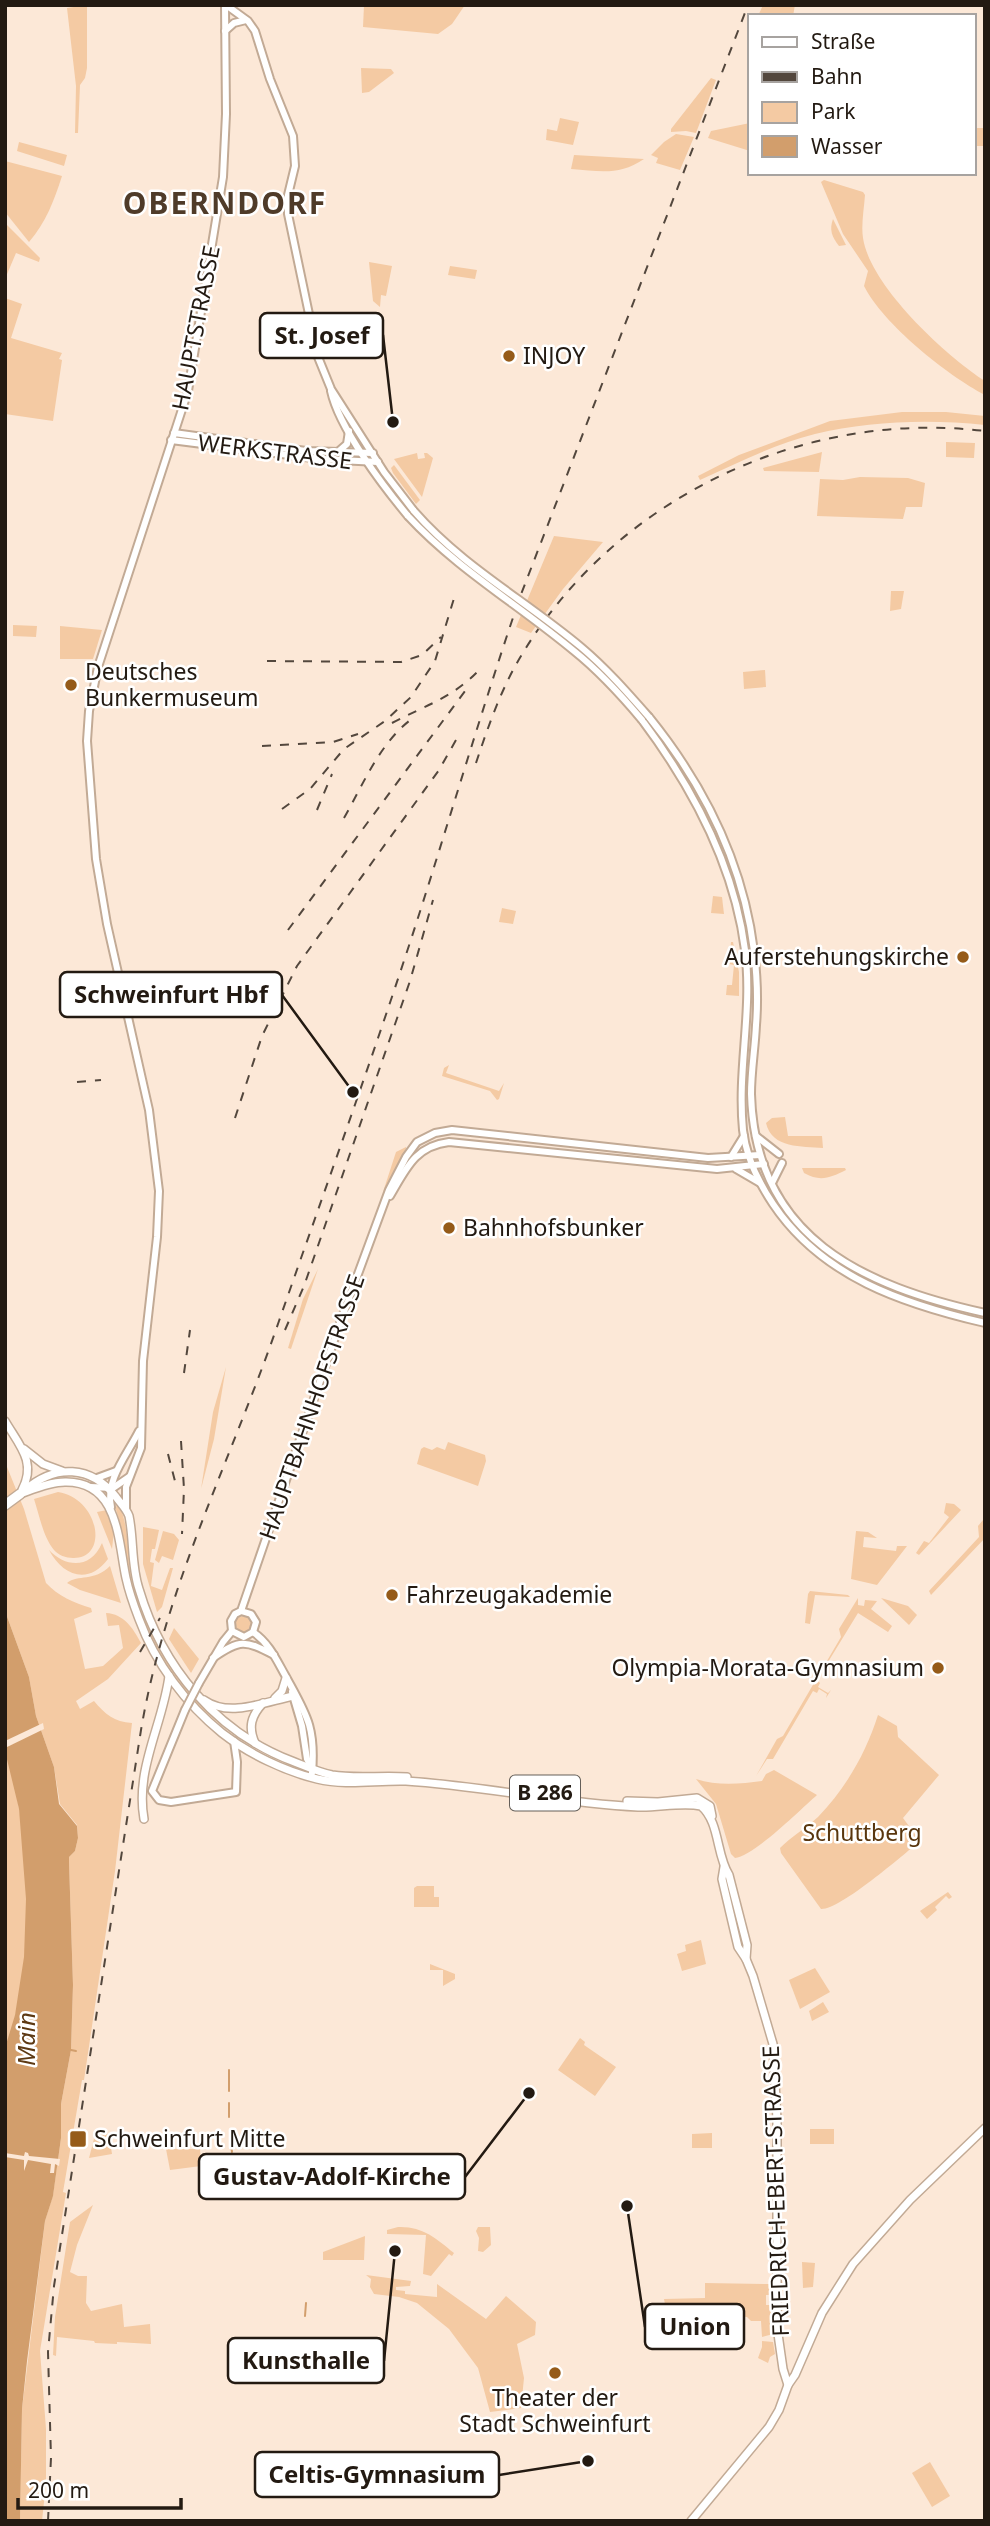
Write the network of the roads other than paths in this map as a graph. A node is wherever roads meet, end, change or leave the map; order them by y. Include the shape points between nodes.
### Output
1 (225, 5) edge
2 (246, 20) junction
3 (225, 31) junction
4 (331, 389) junction
5 (349, 431) junction
6 (172, 436) junction
7 (338, 452) junction
8 (362, 453) junction
9 (373, 453) junction
10 (378, 463) junction
11 (369, 464) junction
12 (411, 513) junction
13 (645, 718) junction
14 (744, 1136) junction
15 (756, 1136) junction
16 (592, 1146) junction
17 (779, 1154) dead end
18 (592, 1155) junction
19 (760, 1155) junction
20 (750, 1156) junction
21 (732, 1157) junction
22 (782, 1163) dead end
23 (764, 1164) junction
24 (753, 1165) junction
25 (734, 1168) junction
26 (772, 1183) junction
27 (761, 1184) junction
28 (385, 1203) junction
29 (985, 1313) edge
30 (985, 1323) edge
31 (5, 1421) edge
32 (140, 1429) junction
33 (20, 1446) junction
34 (117, 1470) junction
35 (66, 1472) junction
36 (130, 1476) junction
37 (97, 1478) junction
38 (50, 1479) junction
39 (87, 1486) junction
40 (109, 1489) junction
41 (20, 1494) junction
42 (5, 1505) edge
43 (111, 1508) junction
44 (126, 1509) junction
45 (241, 1611) junction
46 (232, 1631) junction
47 (253, 1632) junction
48 (274, 1655) junction
49 (213, 1658) junction
50 (169, 1675) junction
51 (286, 1678) junction
52 (292, 1686) junction
53 (195, 1693) junction
54 (293, 1696) junction
55 (273, 1700) junction
56 (264, 1703) junction
57 (233, 1741) junction
58 (256, 1745) junction
59 (306, 1747) junction
60 (250, 1751) junction
61 (292, 1761) junction
62 (237, 1762) junction
63 (312, 1773) junction
64 (144, 1819) dead end
65 (985, 2128) edge
66 (788, 2385) junction
67 (691, 2521) edge

1 - 2 main road
1 - 3 main road, HAUPTSTRASSE
2 - 3 main road
2 - 4 main road via 255,31 293,136 295,166 288,208 318,357
3 - 6 main road, HAUPTSTRASSE via 222,184 188,391
4 - 5 main road
4 - 9 main road
5 - 7 main road via 347,444
5 - 8 main road
6 - 7 main road, WERKSTRASSE
6 - 11 main road, WERKSTRASSE
6 - 32 main road, HAUPTSTRASSE via 98,667 87,732 100,888 149,1110 159,1178
7 - 8 main road, WERKSTRASSE
8 - 9 main road, WERKSTRASSE
8 - 11 main road
9 - 10 main road
10 - 11 main road, WERKSTRASSE
10 - 12 main road
11 - 12 main road
12 - 13 main road, bridge via 456,563 577,652
13 - 14 main road via 707,826 737,905 748,976
13 - 15 main road via 679,757 707,804 727,845 744,900 756,976 751,1091
14 - 20 main road
14 - 21 main road
15 - 17 main road
15 - 19 main road
16 - 18 main road
16 - 21 main road, HAUPTBAHNHOFSTRASSE
16 - 28 main road, HAUPTBAHNHOFSTRASSE via 447,1130 417,1142 405,1157
18 - 25 main road, HAUPTBAHNHOFSTRASSE
18 - 28 main road, HAUPTBAHNHOFSTRASSE via 440,1143 409,1163
19 - 20 main road, HAUPTBAHNHOFSTRASSE
19 - 23 main road
20 - 21 main road, HAUPTBAHNHOFSTRASSE
20 - 24 main road
22 - 26 main road
23 - 24 main road, HAUPTBAHNHOFSTRASSE
23 - 26 main road
24 - 25 main road, HAUPTBAHNHOFSTRASSE
24 - 27 main road
25 - 27 main road
26 - 29 main road via 802,1227 852,1267 904,1291
27 - 30 main road via 797,1234 827,1261 902,1300
28 - 45 main road, HAUPTBAHNHOFSTRASSE
31 - 33 main road
32 - 34 main road
32 - 36 main road, HAUPTSTRASSE via 141,1448
33 - 35 main road via 47,1466
33 - 41 main road via 29,1472
34 - 37 main road
34 - 40 main road
35 - 37 main road
35 - 38 main road
36 - 40 main road
36 - 44 main road, HAUPTSTRASSE
37 - 40 main road, B 286
38 - 39 main road
38 - 41 main road via 35,1481
39 - 40 main road
39 - 43 main road
40 - 43 main road
40 - 44 main road, B 286
41 - 42 highway
43 - 50 main road, B 286 via 145,1634
44 - 53 main road, B 286 via 136,1579 152,1624
45 - 46 main road, HAUPTBAHNHOFSTRASSE via 230,1620
45 - 47 main road via 254,1619
46 - 47 main road via 244,1637
46 - 49 main road
47 - 48 main road
48 - 49 main road via 244,1643 229,1646
48 - 51 main road
49 - 62 main road, bridge via 185,1710 152,1791 166,1802 236,1792
50 - 57 main road, B 286
50 - 64 main road via 149,1754 142,1795
51 - 52 main road
51 - 55 main road
52 - 54 main road
52 - 63 main road via 310,1727
53 - 56 main road via 221,1709
53 - 58 main road, B 286
54 - 55 main road
54 - 59 main road
55 - 56 main road
56 - 58 main road via 251,1722
57 - 60 main road, B 286
57 - 62 main road
58 - 61 main road, B 286
59 - 61 main road
59 - 63 main road
60 - 62 main road
60 - 63 main road, B 286
61 - 63 main road, B 286
63 - 66 main road, FRIEDRICH-EBERT-STRASSE / B 286 via 404,1777 616,1800 703,1799 709,1806 738,1947 747,1959 774,2054 778,2327
65 - 66 main road via 910,2200 853,2264 829,2300
66 - 67 main road via 767,2429

